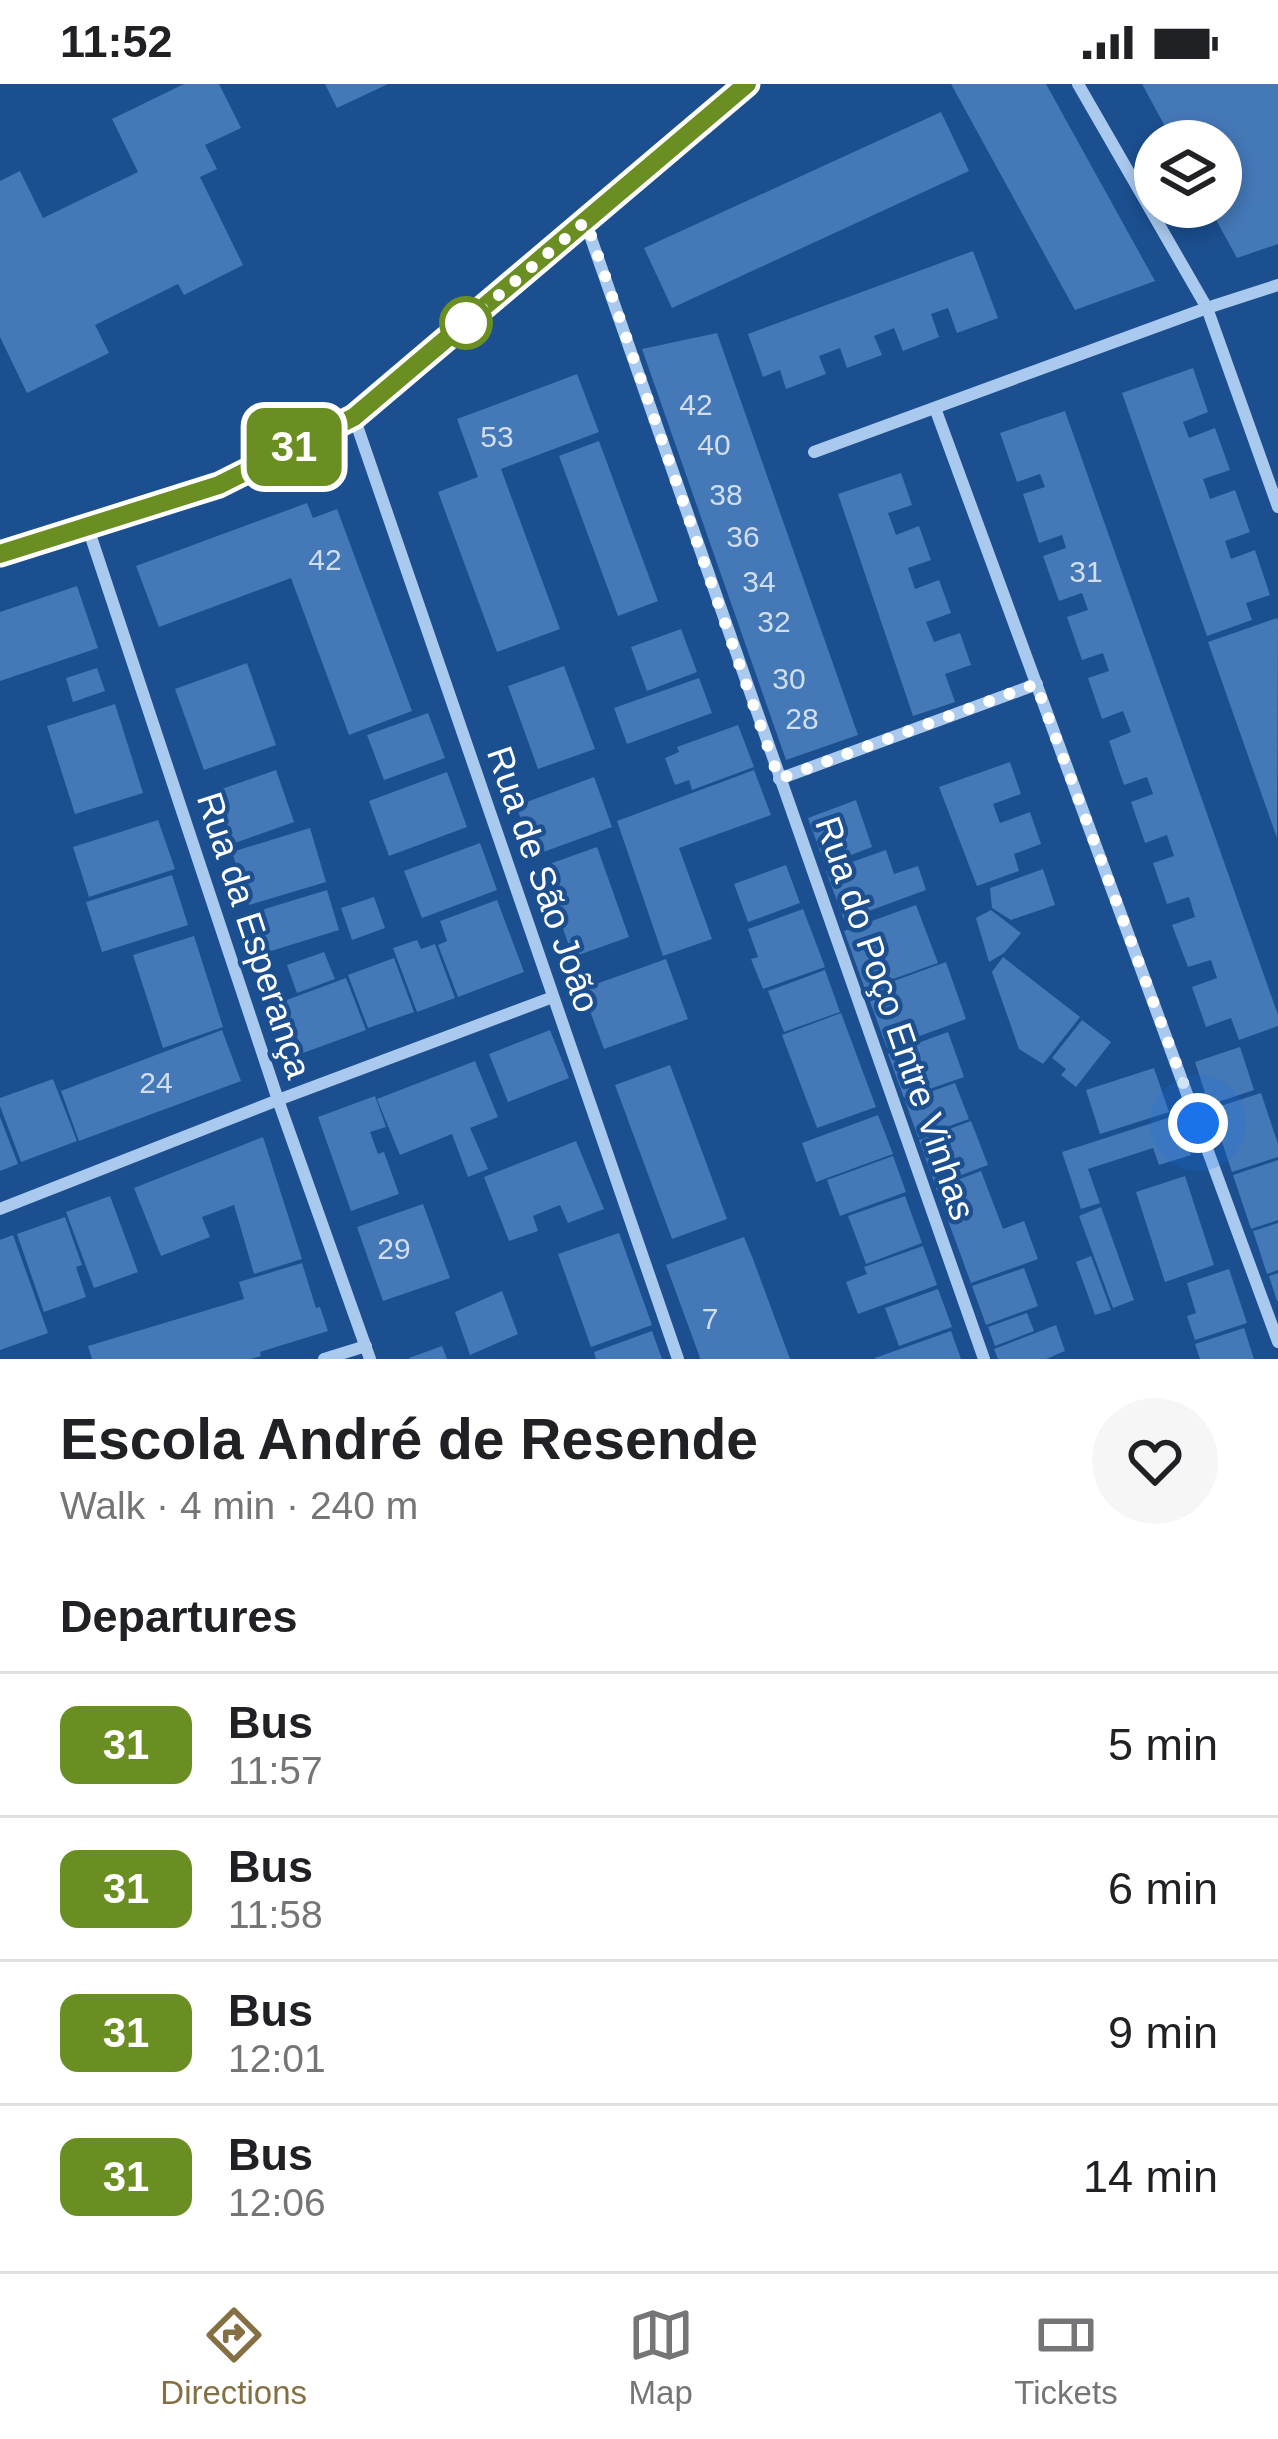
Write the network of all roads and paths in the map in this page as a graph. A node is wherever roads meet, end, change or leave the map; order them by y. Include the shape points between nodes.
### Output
1 (747, 84) edge
2 (1078, 84) edge
3 (586, 221) junction
4 (1278, 285) edge
5 (1207, 308) junction
6 (935, 408) junction
7 (354, 417) junction
8 (814, 452) dead end
9 (1278, 507) edge
10 (88, 528) junction
11 (0, 554) edge
12 (1036, 684) junction
13 (779, 779) junction
14 (553, 998) junction
15 (278, 1100) junction
16 (0, 1209) edge
17 (1278, 1342) edge
18 (368, 1353) edge
19 (324, 1359) edge
20 (678, 1359) edge
21 (984, 1359) edge

1 - 3 street
2 - 5 street
3 - 7 street
3 - 13 street, Rua do Poço Entre Vinhas
4 - 5 street
5 - 6 street
5 - 9 street
6 - 8 street
6 - 12 street
7 - 10 street via 219,485
7 - 14 street, Rua de São João
10 - 11 street
10 - 15 street, Rua da Esperança
12 - 13 street
12 - 17 street
13 - 21 street, Rua do Poço Entre Vinhas
14 - 15 street
14 - 20 street, Rua de São João
15 - 16 street
15 - 18 street, Rua da Esperança
18 - 19 street

